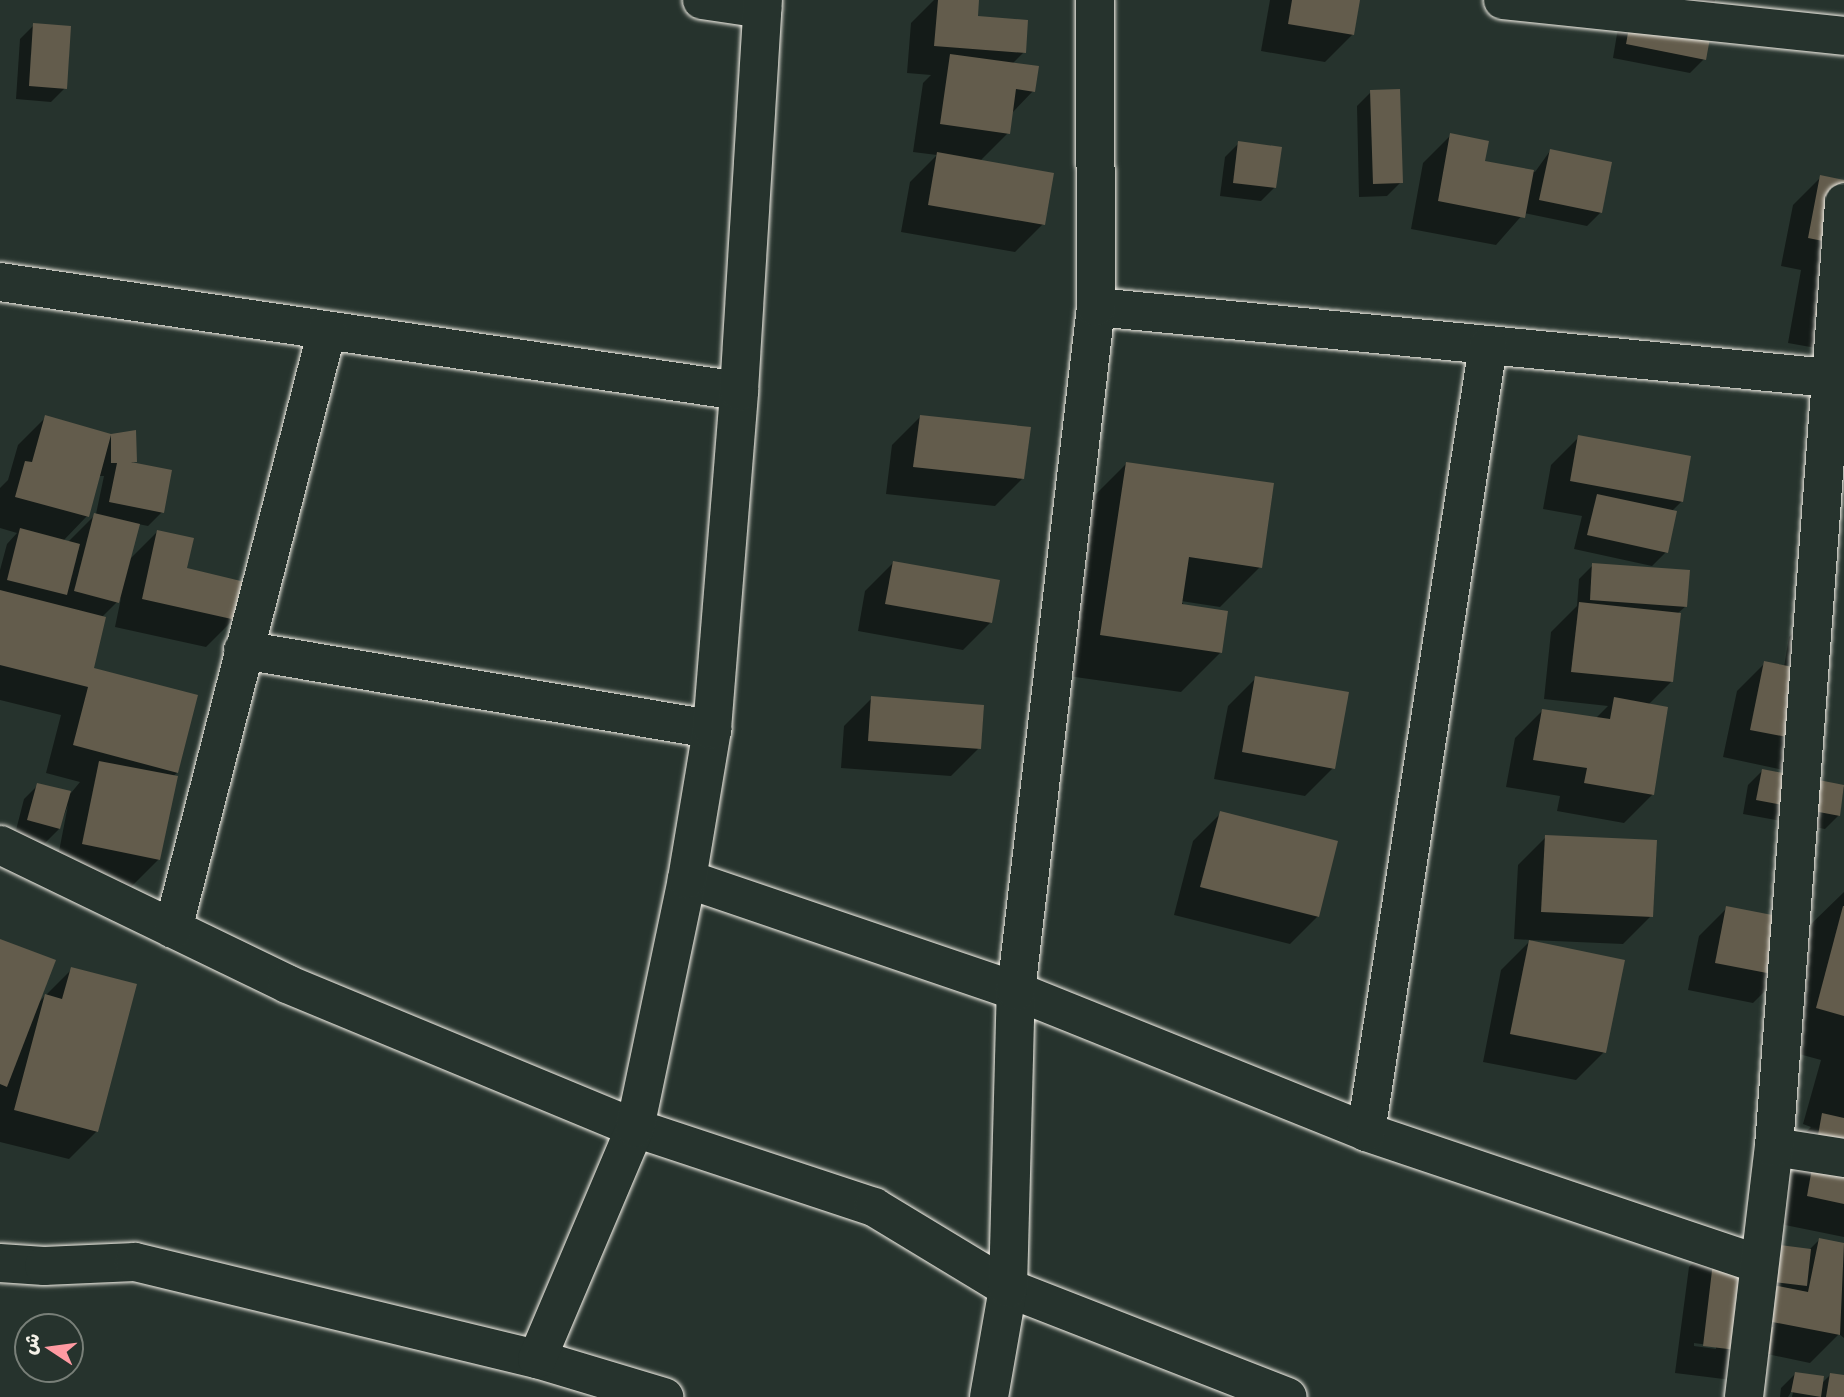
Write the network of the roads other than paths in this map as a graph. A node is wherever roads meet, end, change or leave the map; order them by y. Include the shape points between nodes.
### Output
1 (702, 0) edge
2 (1095, 0) edge
3 (1503, 0) edge
4 (763, 4) edge
5 (1844, 36) edge
6 (1844, 202) edge
7 (0, 282) edge
8 (1839, 296) edge
9 (1096, 307) junction
10 (327, 330) junction
11 (1488, 346) junction
12 (1829, 378) junction
13 (739, 391) junction
14 (243, 650) junction
15 (712, 729) junction
16 (0, 845) edge
17 (687, 879) junction
18 (173, 929) junction
19 (1016, 991) junction
20 (635, 1128) junction
21 (1366, 1132) junction
22 (1774, 1147) junction
23 (1844, 1158) edge
24 (0, 1263) edge
25 (1758, 1264) junction
26 (1008, 1288) junction
27 (537, 1359) junction
28 (664, 1397) edge
29 (989, 1397) edge
30 (1288, 1397) edge
31 (1744, 1397) edge

1 - 4 street
2 - 9 street
3 - 5 street
4 - 13 street
6 - 8 street
7 - 10 street
8 - 12 street
9 - 11 street
9 - 19 street
10 - 13 street
10 - 14 street
11 - 12 street
11 - 21 street
12 - 22 street
13 - 15 street
14 - 15 street
14 - 18 street
15 - 17 street
16 - 18 street
17 - 19 street
17 - 20 street
18 - 20 street via 287,984
19 - 21 street
19 - 26 street
20 - 26 street via 874,1208
20 - 27 street
21 - 25 street
22 - 23 street
22 - 25 street
24 - 27 street via 135,1262
25 - 31 street
26 - 29 street
26 - 30 street
27 - 28 street

